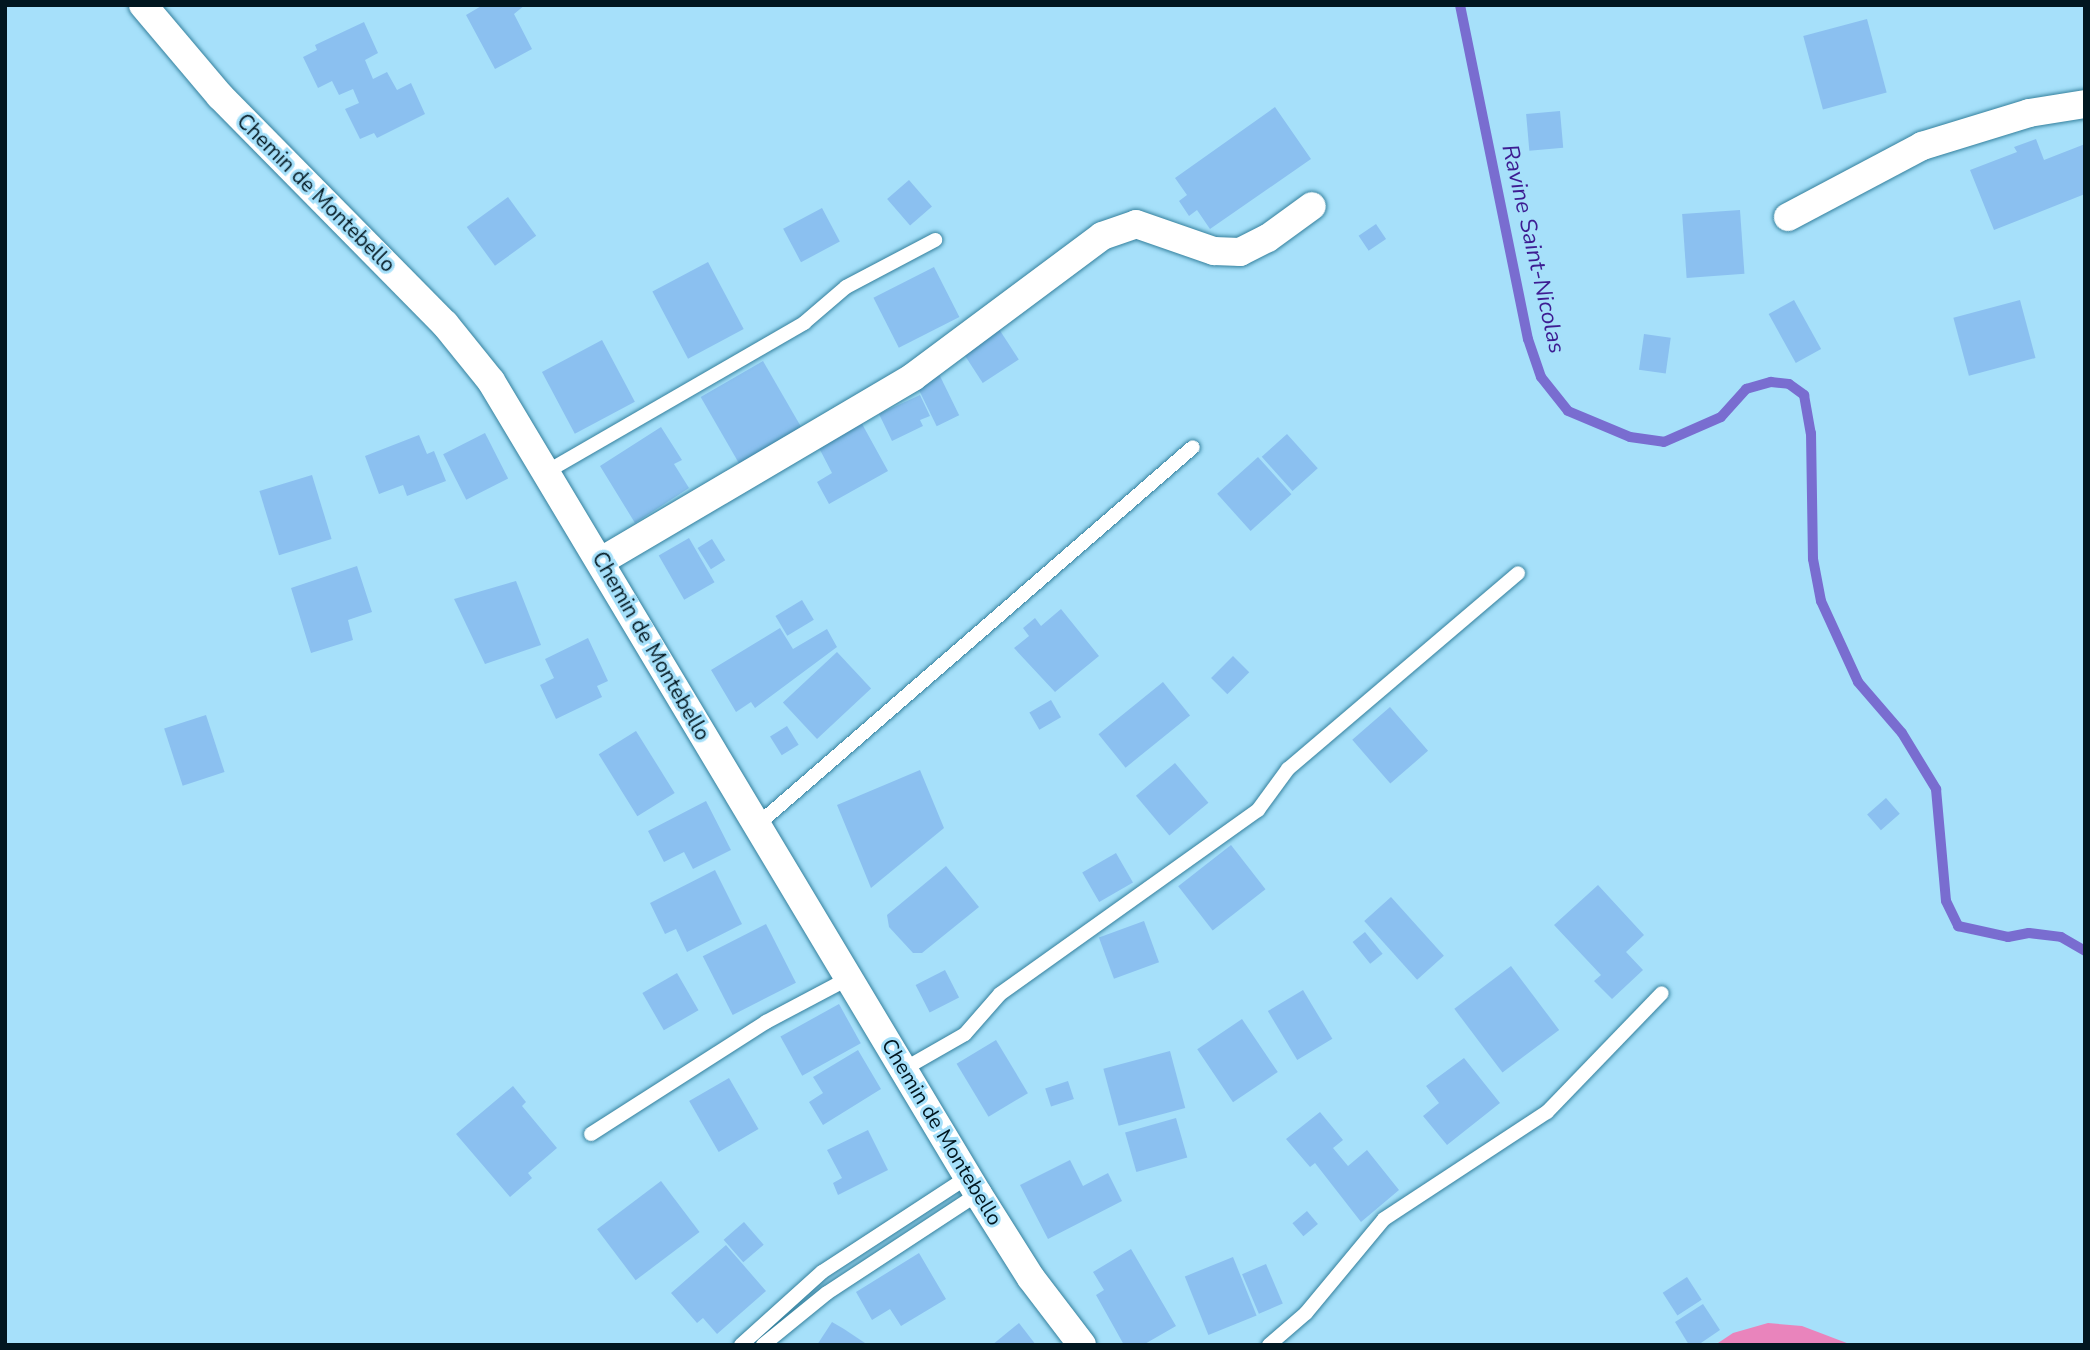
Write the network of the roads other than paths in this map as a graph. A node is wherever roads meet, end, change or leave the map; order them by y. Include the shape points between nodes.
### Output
1 (144, 5) edge
2 (2085, 104) edge
3 (1312, 206) dead end
4 (1788, 217) dead end
5 (935, 240) dead end
6 (1194, 447) dead end
7 (548, 471) junction
8 (601, 561) junction
9 (1518, 573) dead end
10 (756, 826) junction
11 (849, 978) junction
12 (1662, 993) dead end
13 (904, 1069) junction
14 (591, 1134) dead end
15 (973, 1186) junction
16 (741, 1345) edge
17 (763, 1345) edge
18 (1082, 1345) edge
19 (1269, 1345) edge

1 - 7 street, Chemin de Montebello via 220,96 445,324 491,380
2 - 4 street via 2029,113 1922,146
3 - 8 street via 1240,252 1214,251 1136,224 1102,236 912,377
5 - 7 lane via 846,287 804,323
6 - 10 lane
7 - 8 street, Chemin de Montebello
8 - 10 street, Chemin de Montebello
9 - 13 lane via 1288,769 1258,810 1000,994 965,1034
10 - 11 street, Chemin de Montebello
11 - 13 street, Chemin de Montebello
11 - 14 lane via 766,1022
12 - 19 lane via 1547,1112 1384,1219 1306,1313
13 - 15 street, Chemin de Montebello
15 - 16 lane via 822,1272
15 - 17 lane
15 - 18 street, Chemin de Montebello via 1031,1278

